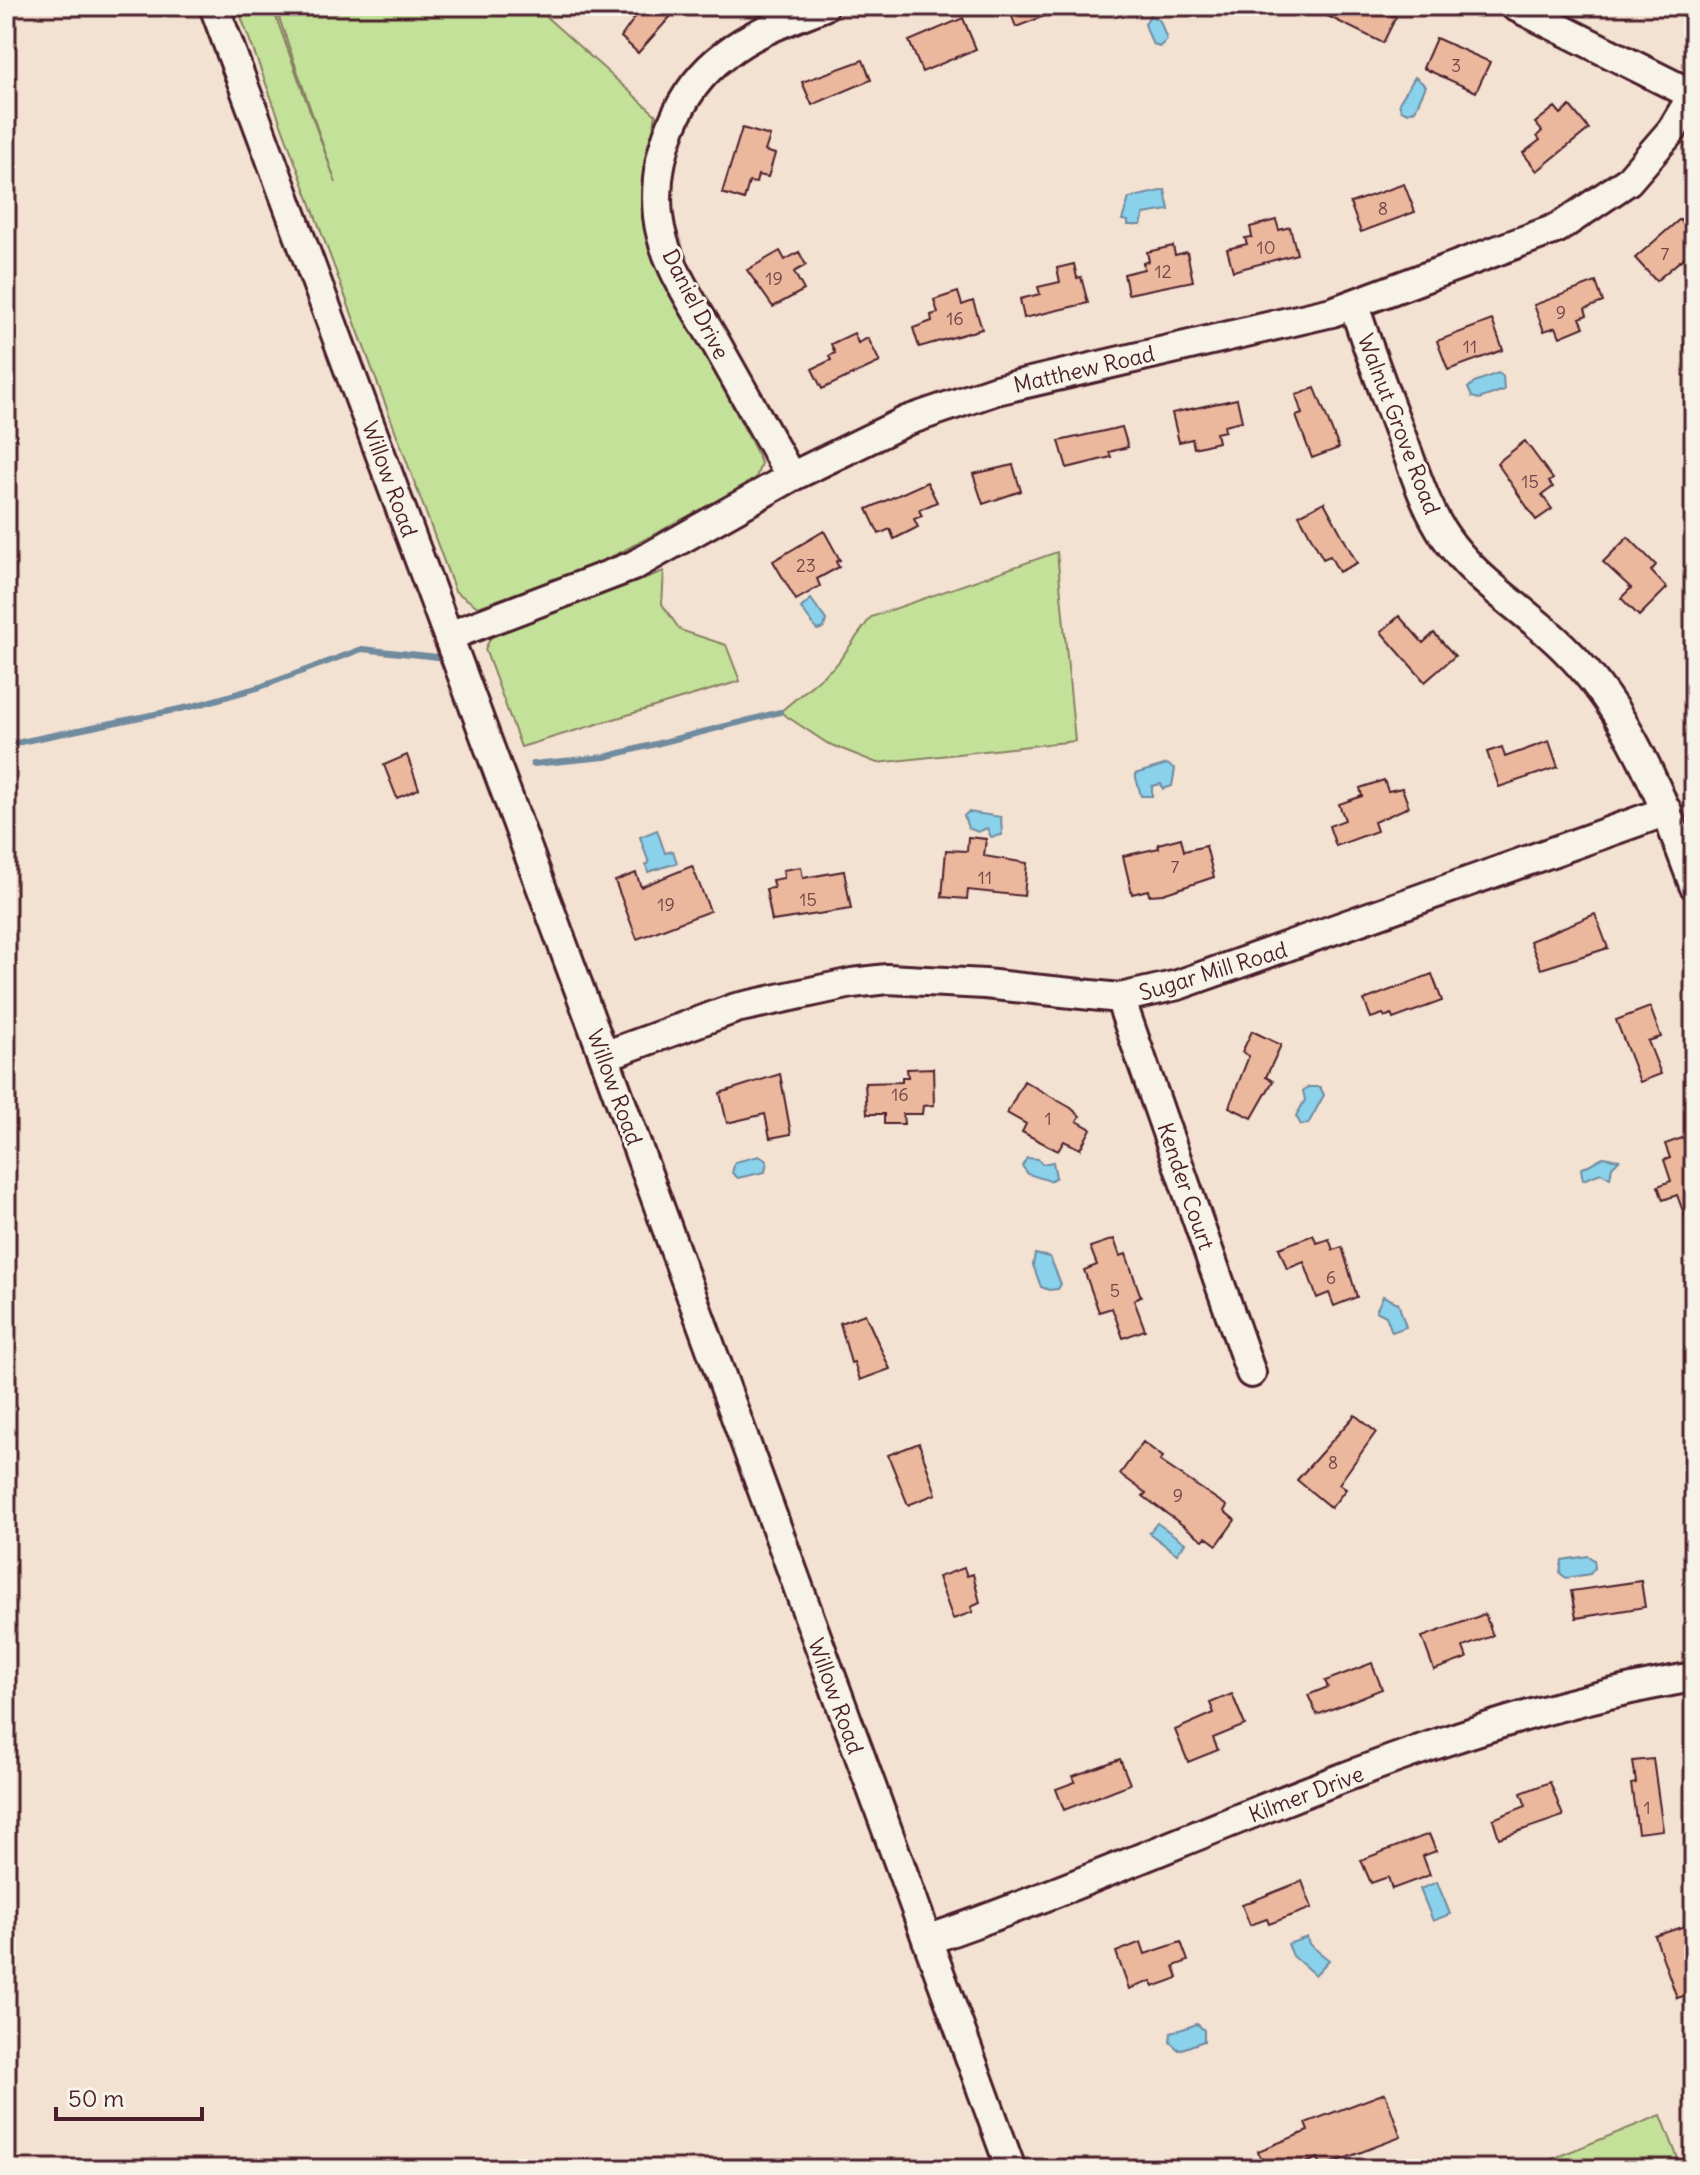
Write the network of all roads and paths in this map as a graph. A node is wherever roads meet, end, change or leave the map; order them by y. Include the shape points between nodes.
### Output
1 (214, 6) edge
2 (824, 6) edge
3 (1515, 6) edge
4 (1694, 94) edge
5 (1354, 305) junction
6 (791, 477) junction
7 (449, 636) junction
8 (1667, 811) junction
9 (1694, 885) edge
10 (1120, 998) junction
11 (604, 1056) junction
12 (1251, 1373) dead end
13 (1694, 1677) edge
14 (927, 1940) junction
15 (1011, 2169) edge

1 - 7 street, Willow Road
2 - 6 street, Daniel Drive via 749,38 699,79 670,131 658,185 658,216 676,273
3 - 4 street
4 - 5 street, Matthew Road via 1652,157 1595,207 1523,243
5 - 6 street, Matthew Road via 996,390 906,421
5 - 8 street, Walnut Grove Road via 1416,477 1443,533 1463,561 1563,647 1594,681 1635,744
6 - 7 street, Matthew Road via 633,566
7 - 11 street, Willow Road
8 - 9 street, Walnut Grove Road
8 - 10 street, Sugar Mill Road via 1300,944 1178,985
10 - 11 street, Sugar Mill Road via 887,979 736,1008
10 - 12 street, Kender Court
11 - 14 street, Willow Road
13 - 14 street, Kilmer Drive via 1575,1700 1423,1749
14 - 15 street, Willow Road

